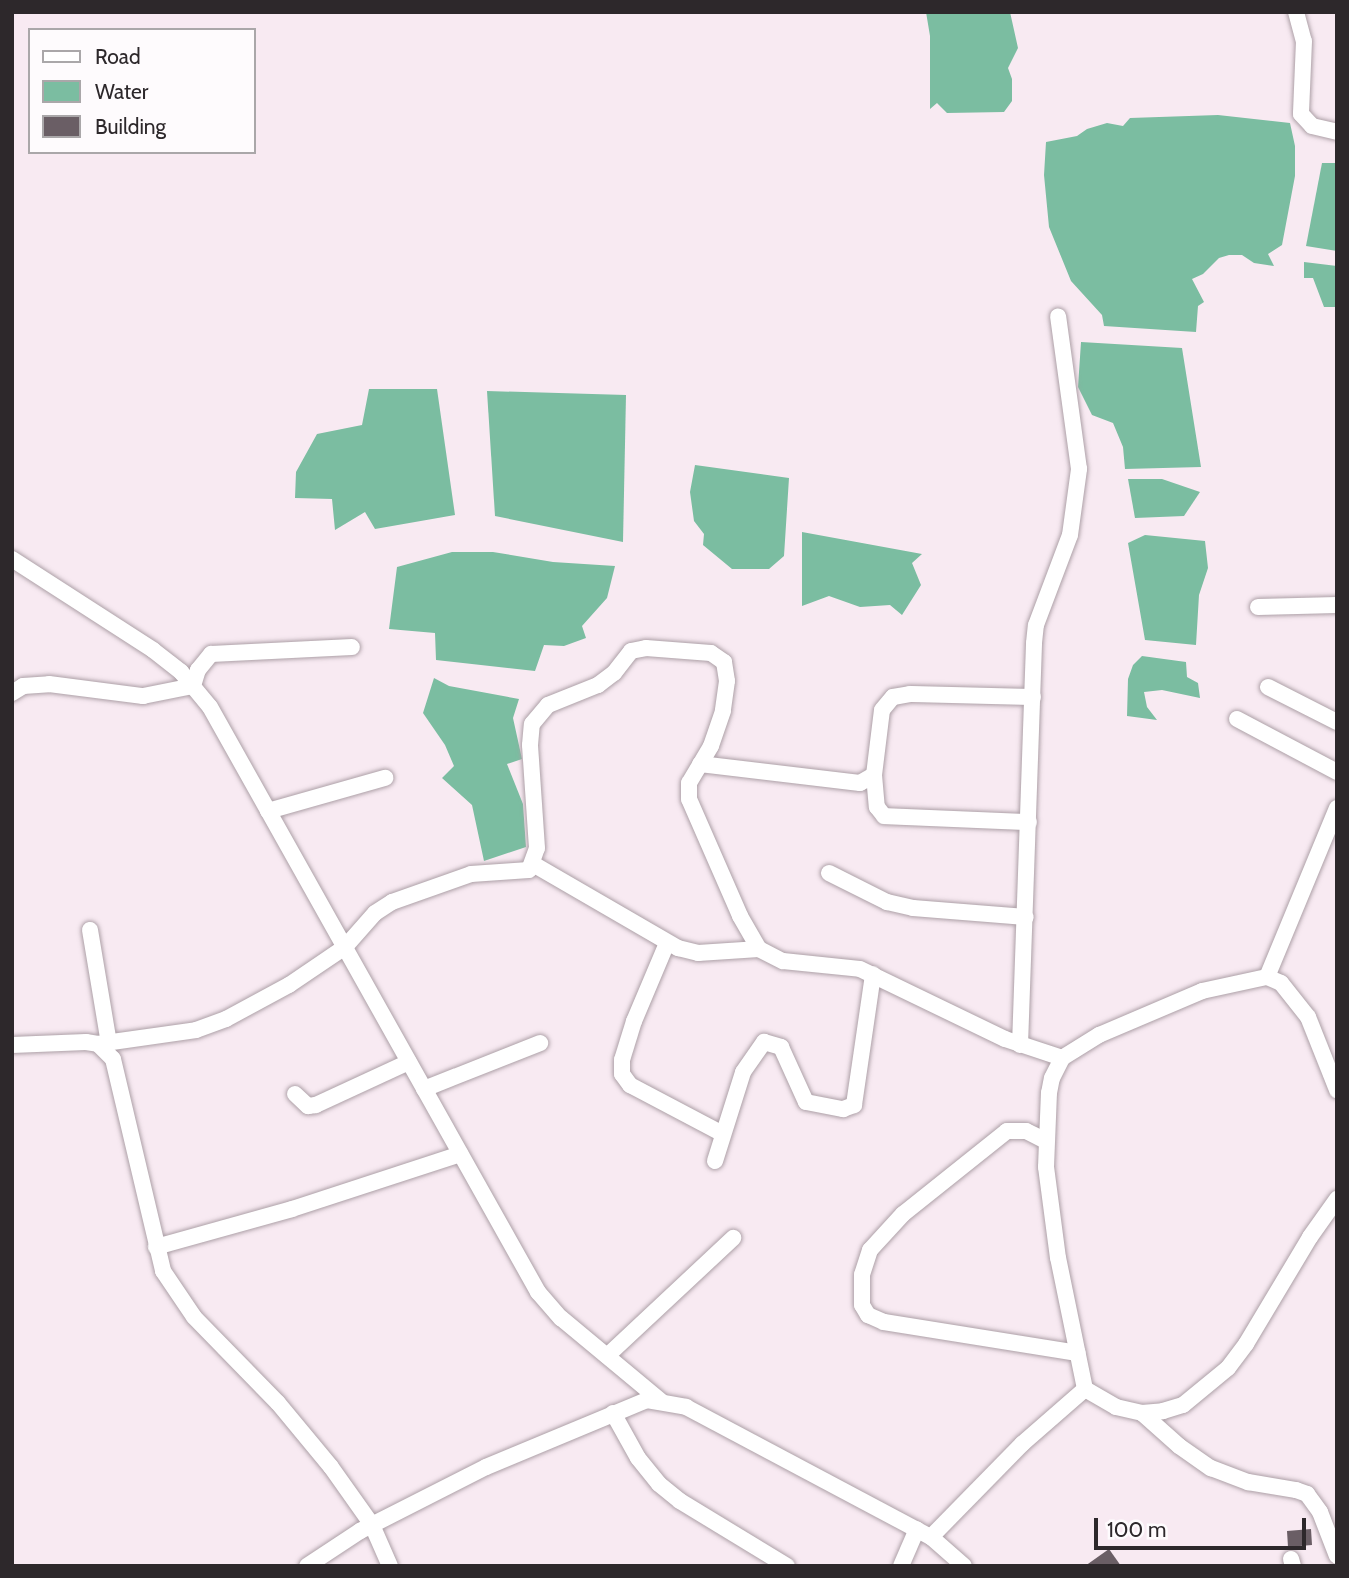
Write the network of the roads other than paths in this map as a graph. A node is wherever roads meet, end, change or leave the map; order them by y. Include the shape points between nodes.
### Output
1 (1296, 12) edge
2 (1337, 132) edge
3 (1058, 316) dead end
4 (12, 559) edge
5 (1337, 605) edge
6 (1258, 607) dead end
7 (352, 648) dead end
8 (193, 685) junction
9 (1268, 687) dead end
10 (12, 693) edge
11 (1033, 697) junction
12 (1237, 719) dead end
13 (1337, 722) edge
14 (700, 764) junction
15 (1337, 772) edge
16 (874, 775) junction
17 (385, 778) dead end
18 (268, 811) junction
19 (1336, 812) edge
20 (1029, 822) junction
21 (533, 864) junction
22 (829, 873) dead end
23 (1026, 917) junction
24 (90, 930) dead end
25 (667, 943) junction
26 (345, 947) junction
27 (759, 949) junction
28 (873, 974) junction
29 (1267, 977) junction
30 (540, 1043) dead end
31 (103, 1044) junction
32 (12, 1045) edge
33 (1020, 1045) junction
34 (1062, 1058) junction
35 (409, 1062) junction
36 (1336, 1084) edge
37 (424, 1089) junction
38 (295, 1094) dead end
39 (723, 1134) junction
40 (1046, 1141) junction
41 (460, 1154) junction
42 (715, 1161) dead end
43 (1337, 1199) edge
44 (733, 1238) dead end
45 (156, 1247) junction
46 (1078, 1353) junction
47 (607, 1356) junction
48 (1085, 1389) junction
49 (661, 1401) junction
50 (614, 1413) junction
51 (1142, 1413) junction
52 (372, 1525) junction
53 (924, 1533) junction
54 (1337, 1556) edge
55 (307, 1566) edge
56 (390, 1566) edge
57 (787, 1566) edge
58 (901, 1566) edge
59 (964, 1566) edge

1 - 2 street via 1304,41 1301,114 1312,126
3 - 11 street via 1079,478 1070,535 1036,625
4 - 8 street via 153,650
5 - 6 street
7 - 8 street via 211,654
8 - 10 street via 130,696 36,683
8 - 18 street
9 - 13 street
11 - 16 street via 910,694 893,698 882,710
11 - 20 street
12 - 15 street
14 - 16 street via 860,783
14 - 21 street via 723,711 724,663 711,653 631,651 609,678 548,705 532,724 537,848
14 - 27 street via 689,783 691,808
16 - 20 street via 877,807 884,816
17 - 18 street
18 - 26 street
19 - 29 street
20 - 23 street
21 - 25 street
21 - 26 street via 523,872 460,877 392,902 375,912
22 - 23 street via 887,902 913,908
23 - 33 street
24 - 31 street
25 - 27 street via 698,953
25 - 39 street via 634,1021 622,1074 630,1085
26 - 31 street via 289,985 226,1019 196,1030
26 - 35 street
27 - 28 street via 783,961 844,966
28 - 33 street
28 - 39 street via 854,1105 843,1109 806,1102 781,1047 764,1042 743,1072
29 - 34 street via 1202,990 1099,1035
29 - 36 street via 1281,983 1308,1017
30 - 37 street
31 - 32 street
31 - 45 street via 113,1059
33 - 34 street
34 - 40 street via 1052,1077
35 - 37 street
35 - 38 street via 316,1105 308,1106
37 - 41 street
39 - 42 street
40 - 46 street via 1058,1258
40 - 46 street via 1026,1131 1007,1131 903,1214 870,1251 862,1275 862,1306 868,1315 884,1322
41 - 45 street
41 - 47 street via 538,1292
43 - 51 street via 1228,1368 1183,1405
44 - 47 street
45 - 52 street via 163,1271 194,1317 278,1403
46 - 48 street
47 - 49 street
48 - 51 street via 1116,1407
48 - 53 street
49 - 50 street via 647,1400
49 - 53 street via 686,1408
50 - 52 street via 486,1467
50 - 57 street via 638,1458 659,1484 680,1502
51 - 54 street via 1179,1447 1211,1468 1248,1482 1307,1494 1320,1512
52 - 55 street
52 - 56 street
53 - 58 street
53 - 59 street

